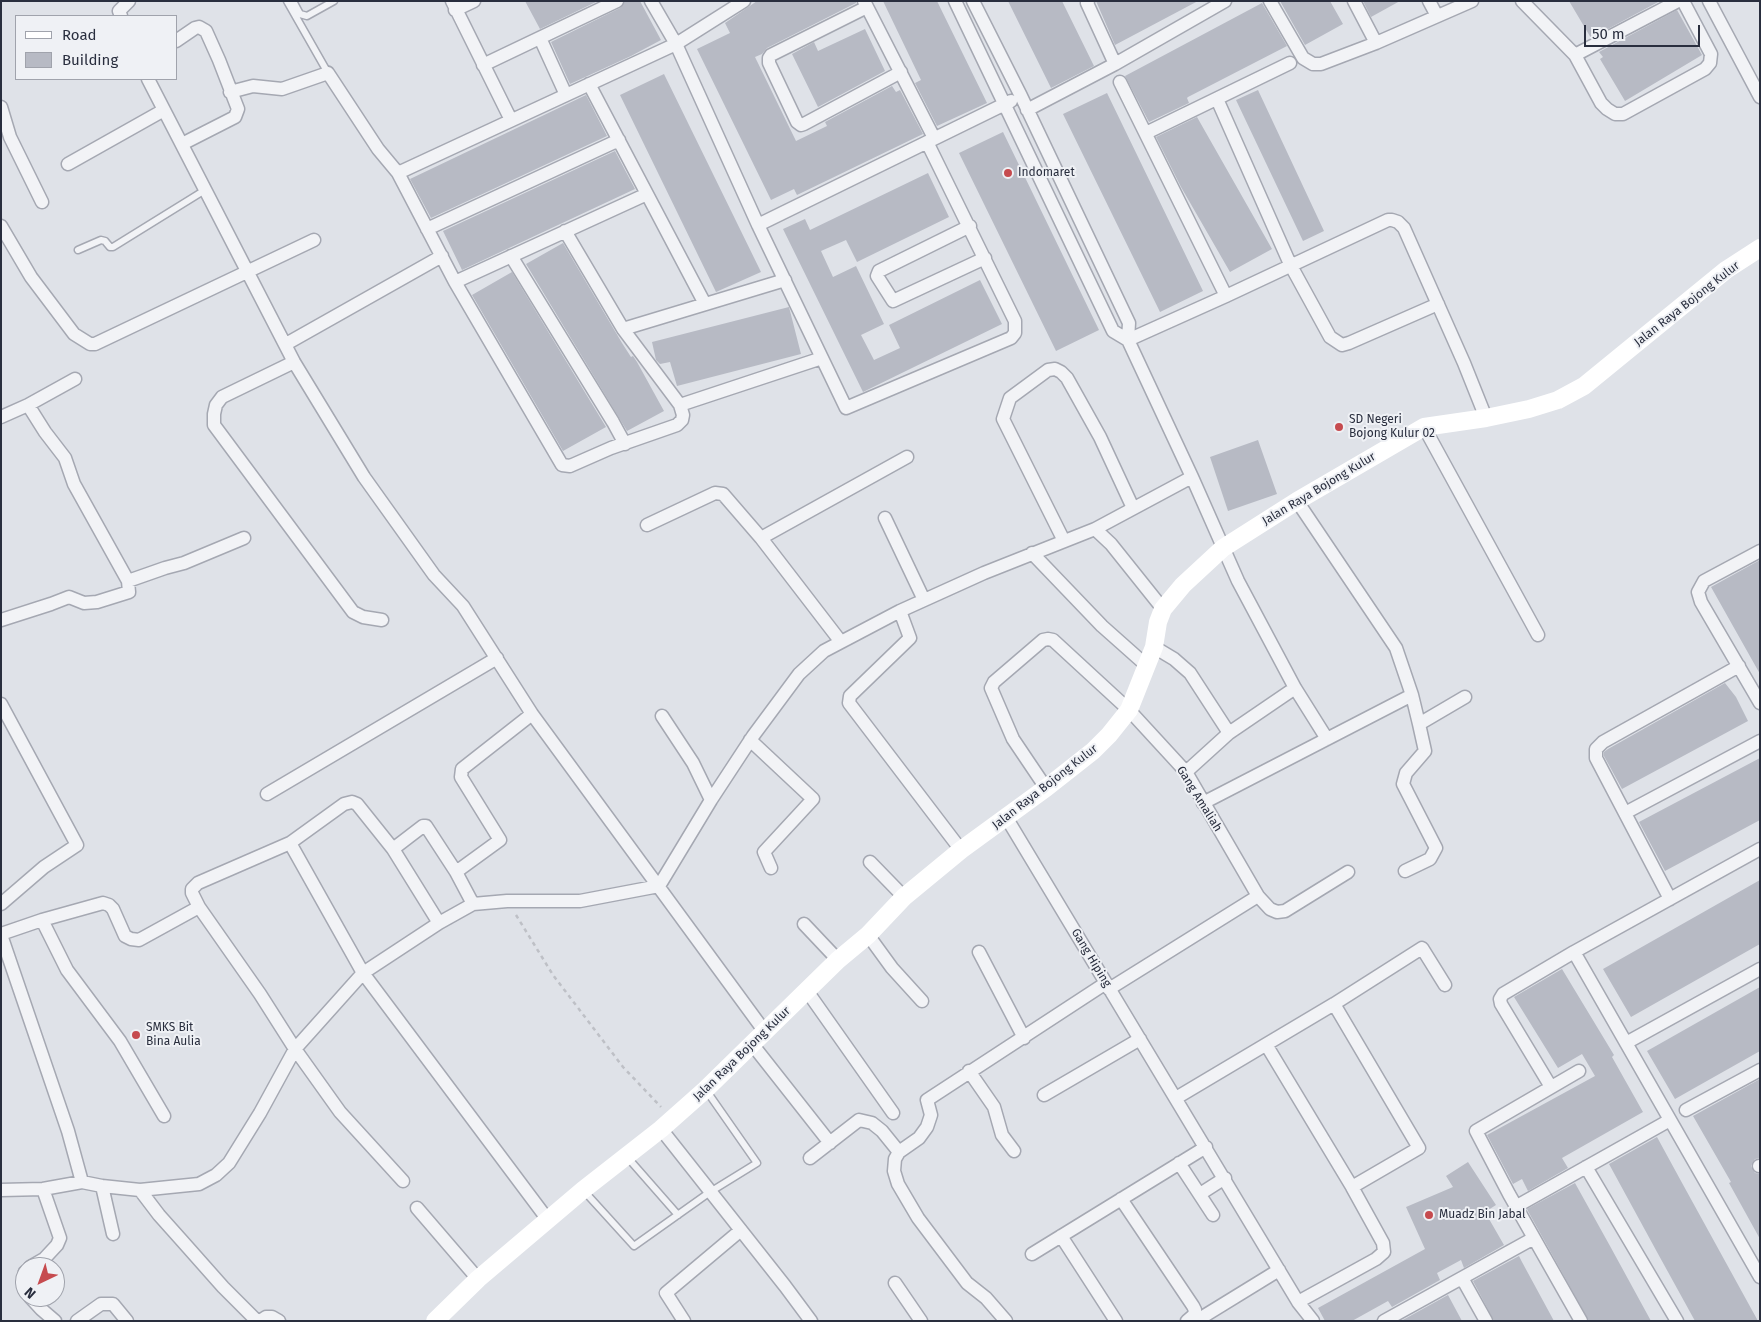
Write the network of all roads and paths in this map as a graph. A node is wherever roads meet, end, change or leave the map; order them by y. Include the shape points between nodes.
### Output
1 (129, 1) edge
2 (287, 1) edge
3 (293, 1) edge
4 (334, 1) edge
5 (474, 1) edge
6 (617, 1) edge
7 (651, 1) edge
8 (744, 1) edge
9 (955, 1) edge
10 (973, 1) edge
11 (1088, 1) edge
12 (1225, 1) edge
13 (1270, 1) edge
14 (1354, 1) edge
15 (1429, 1) edge
16 (1472, 1) edge
17 (1678, 1) edge
18 (1684, 1) edge
19 (1709, 1) edge
20 (1529, 3) edge
21 (866, 4) edge
22 (454, 6) edge
23 (121, 15) edge
24 (1437, 16) junction
25 (540, 38) junction
26 (178, 39) edge
27 (1376, 43) junction
28 (676, 44) junction
29 (1575, 55) junction
30 (1290, 63) dead end
31 (1115, 64) junction
32 (482, 65) junction
33 (328, 72) junction
34 (900, 72) junction
35 (149, 80) edge
36 (1120, 82) dead end
37 (589, 84) junction
38 (230, 92) junction
39 (566, 95) junction
40 (1022, 96) junction
41 (1760, 97) edge
42 (1217, 99) junction
43 (1003, 104) junction
44 (1, 107) edge
45 (164, 110) junction
46 (1027, 110) junction
47 (510, 120) junction
48 (1146, 133) junction
49 (619, 140) junction
50 (930, 140) junction
51 (182, 144) junction
52 (68, 164) dead end
53 (398, 173) junction
54 (205, 190) junction
55 (647, 194) junction
56 (42, 202) dead end
57 (758, 225) junction
58 (1, 226) edge
59 (970, 226) junction
60 (427, 229) junction
61 (565, 231) junction
62 (314, 240) dead end
63 (78, 250) dead end
64 (1758, 254) edge
65 (442, 256) junction
66 (511, 256) junction
67 (985, 258) junction
68 (1290, 264) junction
69 (247, 270) junction
70 (785, 280) junction
71 (455, 282) junction
72 (1226, 296) junction
73 (705, 304) junction
74 (1438, 304) junction
75 (623, 328) junction
76 (1128, 340) junction
77 (286, 344) junction
78 (822, 358) junction
79 (294, 362) junction
80 (75, 379) dead end
81 (28, 405) junction
82 (680, 405) junction
83 (1, 417) edge
84 (1486, 418) junction
85 (1424, 427) junction
86 (625, 444) junction
87 (907, 457) dead end
88 (1192, 476) junction
89 (1297, 501) junction
90 (1133, 508) junction
91 (885, 518) dead end
92 (647, 525) dead end
93 (1095, 529) junction
94 (244, 538) dead end
95 (761, 538) junction
96 (1064, 541) junction
97 (1223, 548) junction
98 (1760, 551) edge
99 (1032, 553) junction
100 (128, 581) junction
101 (924, 600) junction
102 (1163, 609) junction
103 (900, 611) junction
104 (1, 620) edge
105 (382, 620) dead end
106 (1538, 635) dead end
107 (841, 642) junction
108 (1154, 647) junction
109 (497, 658) junction
110 (1147, 666) junction
111 (1739, 666) junction
112 (1295, 688) junction
113 (1412, 695) junction
114 (1465, 697) dead end
115 (1760, 703) edge
116 (1, 704) edge
117 (1129, 710) junction
118 (532, 714) junction
119 (662, 716) dead end
120 (1420, 724) junction
121 (1229, 733) junction
122 (1327, 739) junction
123 (750, 740) junction
124 (1760, 741) edge
125 (1186, 772) junction
126 (1046, 788) junction
127 (267, 794) dead end
128 (710, 800) junction
129 (1203, 803) junction
130 (1625, 813) junction
131 (1006, 817) junction
132 (290, 843) junction
133 (1760, 849) edge
134 (393, 850) junction
135 (962, 850) junction
136 (870, 862) dead end
137 (771, 868) dead end
138 (1405, 871) dead end
139 (456, 872) junction
140 (1348, 872) dead end
141 (659, 886) junction
142 (1258, 896) junction
143 (904, 898) junction
144 (1670, 899) junction
145 (507, 901) junction
146 (1, 904) edge
147 (473, 904) junction
148 (199, 907) junction
149 (42, 920) junction
150 (439, 923) junction
151 (804, 924) dead end
152 (1, 934) edge
153 (868, 935) junction
154 (979, 952) dead end
155 (1574, 952) junction
156 (838, 960) junction
157 (1760, 969) edge
158 (364, 973) junction
159 (1445, 985) dead end
160 (1108, 986) junction
161 (806, 991) junction
162 (922, 1001) dead end
163 (1334, 1004) junction
164 (759, 1038) junction
165 (1024, 1038) junction
166 (1140, 1039) junction
167 (1626, 1044) junction
168 (1267, 1046) junction
169 (295, 1050) junction
170 (1760, 1070) edge
171 (969, 1071) junction
172 (1579, 1071) dead end
173 (1551, 1087) junction
174 (706, 1090) junction
175 (1044, 1095) dead end
176 (1176, 1098) junction
177 (1686, 1110) dead end
178 (893, 1113) dead end
179 (164, 1116) dead end
180 (1670, 1120) junction
181 (667, 1124) junction
182 (830, 1143) junction
183 (1206, 1147) junction
184 (1014, 1151) dead end
185 (899, 1152) junction
186 (626, 1156) junction
187 (810, 1158) dead end
188 (1179, 1163) junction
189 (1586, 1167) junction
190 (1224, 1178) junction
191 (403, 1181) dead end
192 (82, 1182) junction
193 (102, 1186) junction
194 (1352, 1187) junction
195 (43, 1189) junction
196 (1, 1190) edge
197 (140, 1190) junction
198 (583, 1190) junction
199 (710, 1192) junction
200 (1200, 1194) junction
201 (1121, 1200) junction
202 (1517, 1206) junction
203 (417, 1208) dead end
204 (678, 1215) junction
205 (1213, 1215) dead end
206 (548, 1220) junction
207 (741, 1230) junction
208 (113, 1234) dead end
209 (1061, 1236) junction
210 (1534, 1238) junction
211 (1032, 1254) dead end
212 (46, 1257) edge
213 (1279, 1270) junction
214 (1760, 1277) edge
215 (1462, 1278) junction
216 (478, 1279) junction
217 (895, 1283) dead end
218 (1298, 1302) junction
219 (39, 1307) edge
220 (1391, 1319) edge
221 (55, 1321) edge
222 (77, 1321) edge
223 (128, 1321) edge
224 (258, 1321) edge
225 (279, 1321) edge
226 (435, 1321) edge
227 (684, 1321) edge
228 (811, 1321) edge
229 (921, 1321) edge
230 (1006, 1321) edge
231 (1116, 1321) edge
232 (1187, 1321) edge
233 (1196, 1321) edge
234 (1313, 1321) edge
235 (1486, 1321) edge
236 (1581, 1321) edge
237 (1677, 1321) edge

1 - 23 street via 119,11
2 - 33 lane
3 - 4 lane via 303,16
5 - 22 street
6 - 25 street
7 - 28 street
8 - 28 street
9 - 43 street
10 - 40 street
11 - 31 street
12 - 31 street
13 - 27 street via 1303,58 1313,64 1321,64
14 - 27 street
15 - 24 street
16 - 24 street
17 - 29 street
18 - 29 street via 1711,54 1710,63 1705,69 1623,114 1615,114 1600,103
19 - 41 street
20 - 29 street
21 - 34 street
21 - 34 street via 769,58 797,122 804,124
22 - 32 street
24 - 27 street
25 - 32 street
25 - 39 street
26 - 38 street via 194,28 206,31
28 - 37 street
28 - 57 street
30 - 42 street
31 - 46 street
32 - 47 street
33 - 38 street via 282,89 253,86
33 - 53 street via 378,149
34 - 50 street
35 - 45 street
36 - 48 street
37 - 39 street
37 - 49 street
38 - 51 street via 238,109 235,117
39 - 47 street
40 - 43 street
40 - 46 street
42 - 48 street
42 - 68 street
43 - 50 street
43 - 76 street via 1113,331
44 - 56 street via 10,137
45 - 51 street
45 - 52 street
46 - 76 street via 1129,323
47 - 53 street
48 - 72 street
49 - 55 street
49 - 60 street
50 - 57 street
50 - 59 street
51 - 54 street
53 - 60 street
54 - 63 lane via 113,247 101,240
54 - 69 street
55 - 61 street
55 - 73 street
57 - 70 street
58 - 69 street via 31,276 74,334 90,344 100,343
59 - 67 street
59 - 67 street via 879,271 877,276 893,301
60 - 65 street
61 - 66 street
61 - 75 street
62 - 69 street
64 - 84 main road, Jalan Raya Bojong Kulur via 1726,270 1584,386 1558,400
65 - 71 street
65 - 77 street
66 - 71 street
66 - 86 street
67 - 78 street via 1015,321 1016,328 1011,338 848,408 844,406
68 - 72 street
68 - 74 street via 1330,337 1342,345
68 - 74 street via 1392,220 1404,228
69 - 77 street
70 - 73 street
70 - 78 street
71 - 86 street via 560,462 570,466
72 - 76 street
73 - 75 street
74 - 84 street
75 - 82 street
76 - 88 street
77 - 79 street
78 - 82 street
79 - 105 street via 222,397 216,405 214,425 353,612
79 - 109 street via 364,477 434,574 463,606
80 - 81 street
81 - 83 street
81 - 100 street via 65,458 74,484
82 - 86 street via 683,415 677,424
84 - 85 main road, Jalan Raya Bojong Kulur
85 - 89 main road, Jalan Raya Bojong Kulur
85 - 106 street
87 - 95 street
88 - 90 street
88 - 97 street
89 - 97 main road, Jalan Raya Bojong Kulur
89 - 113 street via 1396,648
90 - 93 street
90 - 96 street via 1100,437 1067,378 1055,369 1048,370 1010,398 1003,419
91 - 101 street
92 - 95 street via 715,493 723,494
93 - 96 street
93 - 102 street
94 - 100 street via 184,563
95 - 107 street
96 - 99 street
97 - 102 main road, Jalan Raya Bojong Kulur via 1182,584
97 - 112 street
98 - 111 street via 1704,581 1698,592
99 - 101 street
99 - 110 street via 1102,626
100 - 104 street via 129,592 97,602 84,604 69,597
101 - 103 street
102 - 108 main road, Jalan Raya Bojong Kulur
103 - 107 street
103 - 135 street via 910,638 850,696 849,704
107 - 123 street via 824,651 799,674
108 - 110 main road, Jalan Raya Bojong Kulur
108 - 121 street via 1190,673
109 - 118 street
109 - 127 street
110 - 117 main road, Jalan Raya Bojong Kulur
111 - 115 street
111 - 130 street via 1603,742 1596,749 1596,758
112 - 121 street
112 - 122 street
113 - 120 street
113 - 122 street
114 - 120 street
116 - 146 street via 77,845 44,866
117 - 125 street, Gang Amaliah
117 - 126 main road, Jalan Raya Bojong Kulur via 1093,751
117 - 126 street, Gang Amaliah via 1050,640 1043,640 994,682 992,688 1013,739
118 - 139 street via 462,768 461,777 500,840
118 - 141 street
119 - 128 street via 693,763
120 - 138 street via 1425,751 1406,773 1403,784 1436,848 1430,859
121 - 125 street
122 - 129 street
123 - 128 street
123 - 137 street via 813,799 764,852
124 - 130 street
125 - 129 street, Gang Amaliah
126 - 131 main road, Jalan Raya Bojong Kulur
128 - 141 street
129 - 142 street, Gang Amaliah
130 - 144 street
131 - 135 main road, Jalan Raya Bojong Kulur
131 - 160 street, Gang Hiping
132 - 134 street via 344,804 352,802 357,804
132 - 148 street via 194,885 192,893
132 - 158 street
133 - 144 street
134 - 139 street via 426,826
134 - 150 street
135 - 143 main road, Jalan Raya Bojong Kulur
136 - 143 street
139 - 147 street
140 - 142 street via 1281,912 1270,909
141 - 145 street via 580,901
141 - 164 street
142 - 160 street
143 - 153 main road, Jalan Raya Bojong Kulur
144 - 155 street
145 - 147 street
145 - 181 path via 553,975
147 - 150 street
148 - 149 street via 139,940 125,936 113,910 103,903
148 - 169 street
149 - 152 street
149 - 179 street via 67,970 120,1041
150 - 158 street
151 - 156 street
152 - 192 street via 68,1131
153 - 156 main road, Jalan Raya Bojong Kulur
153 - 162 street
154 - 165 street
155 - 167 street
155 - 173 street via 1502,994 1500,999
156 - 161 main road, Jalan Raya Bojong Kulur
157 - 167 street
158 - 169 street
158 - 206 street
159 - 163 street via 1422,948
160 - 165 street
160 - 166 street, Gang Hiping
161 - 164 main road, Jalan Raya Bojong Kulur
161 - 178 street
163 - 168 street
163 - 194 street via 1419,1148
164 - 174 main road, Jalan Raya Bojong Kulur
164 - 182 street
165 - 171 street
166 - 175 street
166 - 176 street, Gang Hiping
167 - 180 street
168 - 176 street
168 - 194 street
169 - 191 street via 340,1112
169 - 197 street via 229,1163 216,1175 199,1184
170 - 177 street
171 - 184 street via 994,1107 1002,1135
171 - 185 street via 927,1100 931,1115 927,1127 919,1138
172 - 173 street
173 - 202 street via 1476,1131
174 - 181 main road, Jalan Raya Bojong Kulur
174 - 199 lane via 757,1163
176 - 183 street, Gang Hiping
180 - 189 street
180 - 214 street
181 - 186 main road, Jalan Raya Bojong Kulur
181 - 199 street
182 - 185 street via 859,1120 872,1123 882,1131
182 - 187 street
183 - 188 street
183 - 190 street, Gang Hiping
185 - 230 street via 894,1171 918,1218 967,1283 986,1298
186 - 198 main road, Jalan Raya Bojong Kulur
186 - 204 lane
188 - 200 street
188 - 201 street
189 - 202 street
189 - 237 street
190 - 200 street
190 - 213 street, Gang Hiping
192 - 193 street
192 - 195 street
193 - 197 street
193 - 208 street
194 - 218 street via 1383,1243 1384,1252
195 - 196 street
195 - 212 street via 60,1238
197 - 224 street via 223,1287
198 - 204 lane via 634,1246
198 - 206 main road, Jalan Raya Bojong Kulur
199 - 204 lane
199 - 207 street
200 - 205 street
201 - 209 street
201 - 232 street via 1193,1306 1194,1315
202 - 210 street
203 - 216 street
206 - 216 main road, Jalan Raya Bojong Kulur
207 - 227 street via 666,1294
207 - 228 street
209 - 211 street
209 - 231 street
210 - 215 street
210 - 236 street
213 - 218 street, Gang Hiping
213 - 233 street
215 - 220 street
215 - 235 street
216 - 226 main road, Jalan Raya Bojong Kulur
217 - 229 street
218 - 234 street, Gang Hiping
219 - 221 street
222 - 223 street via 101,1304 113,1304
224 - 225 street via 266,1317

